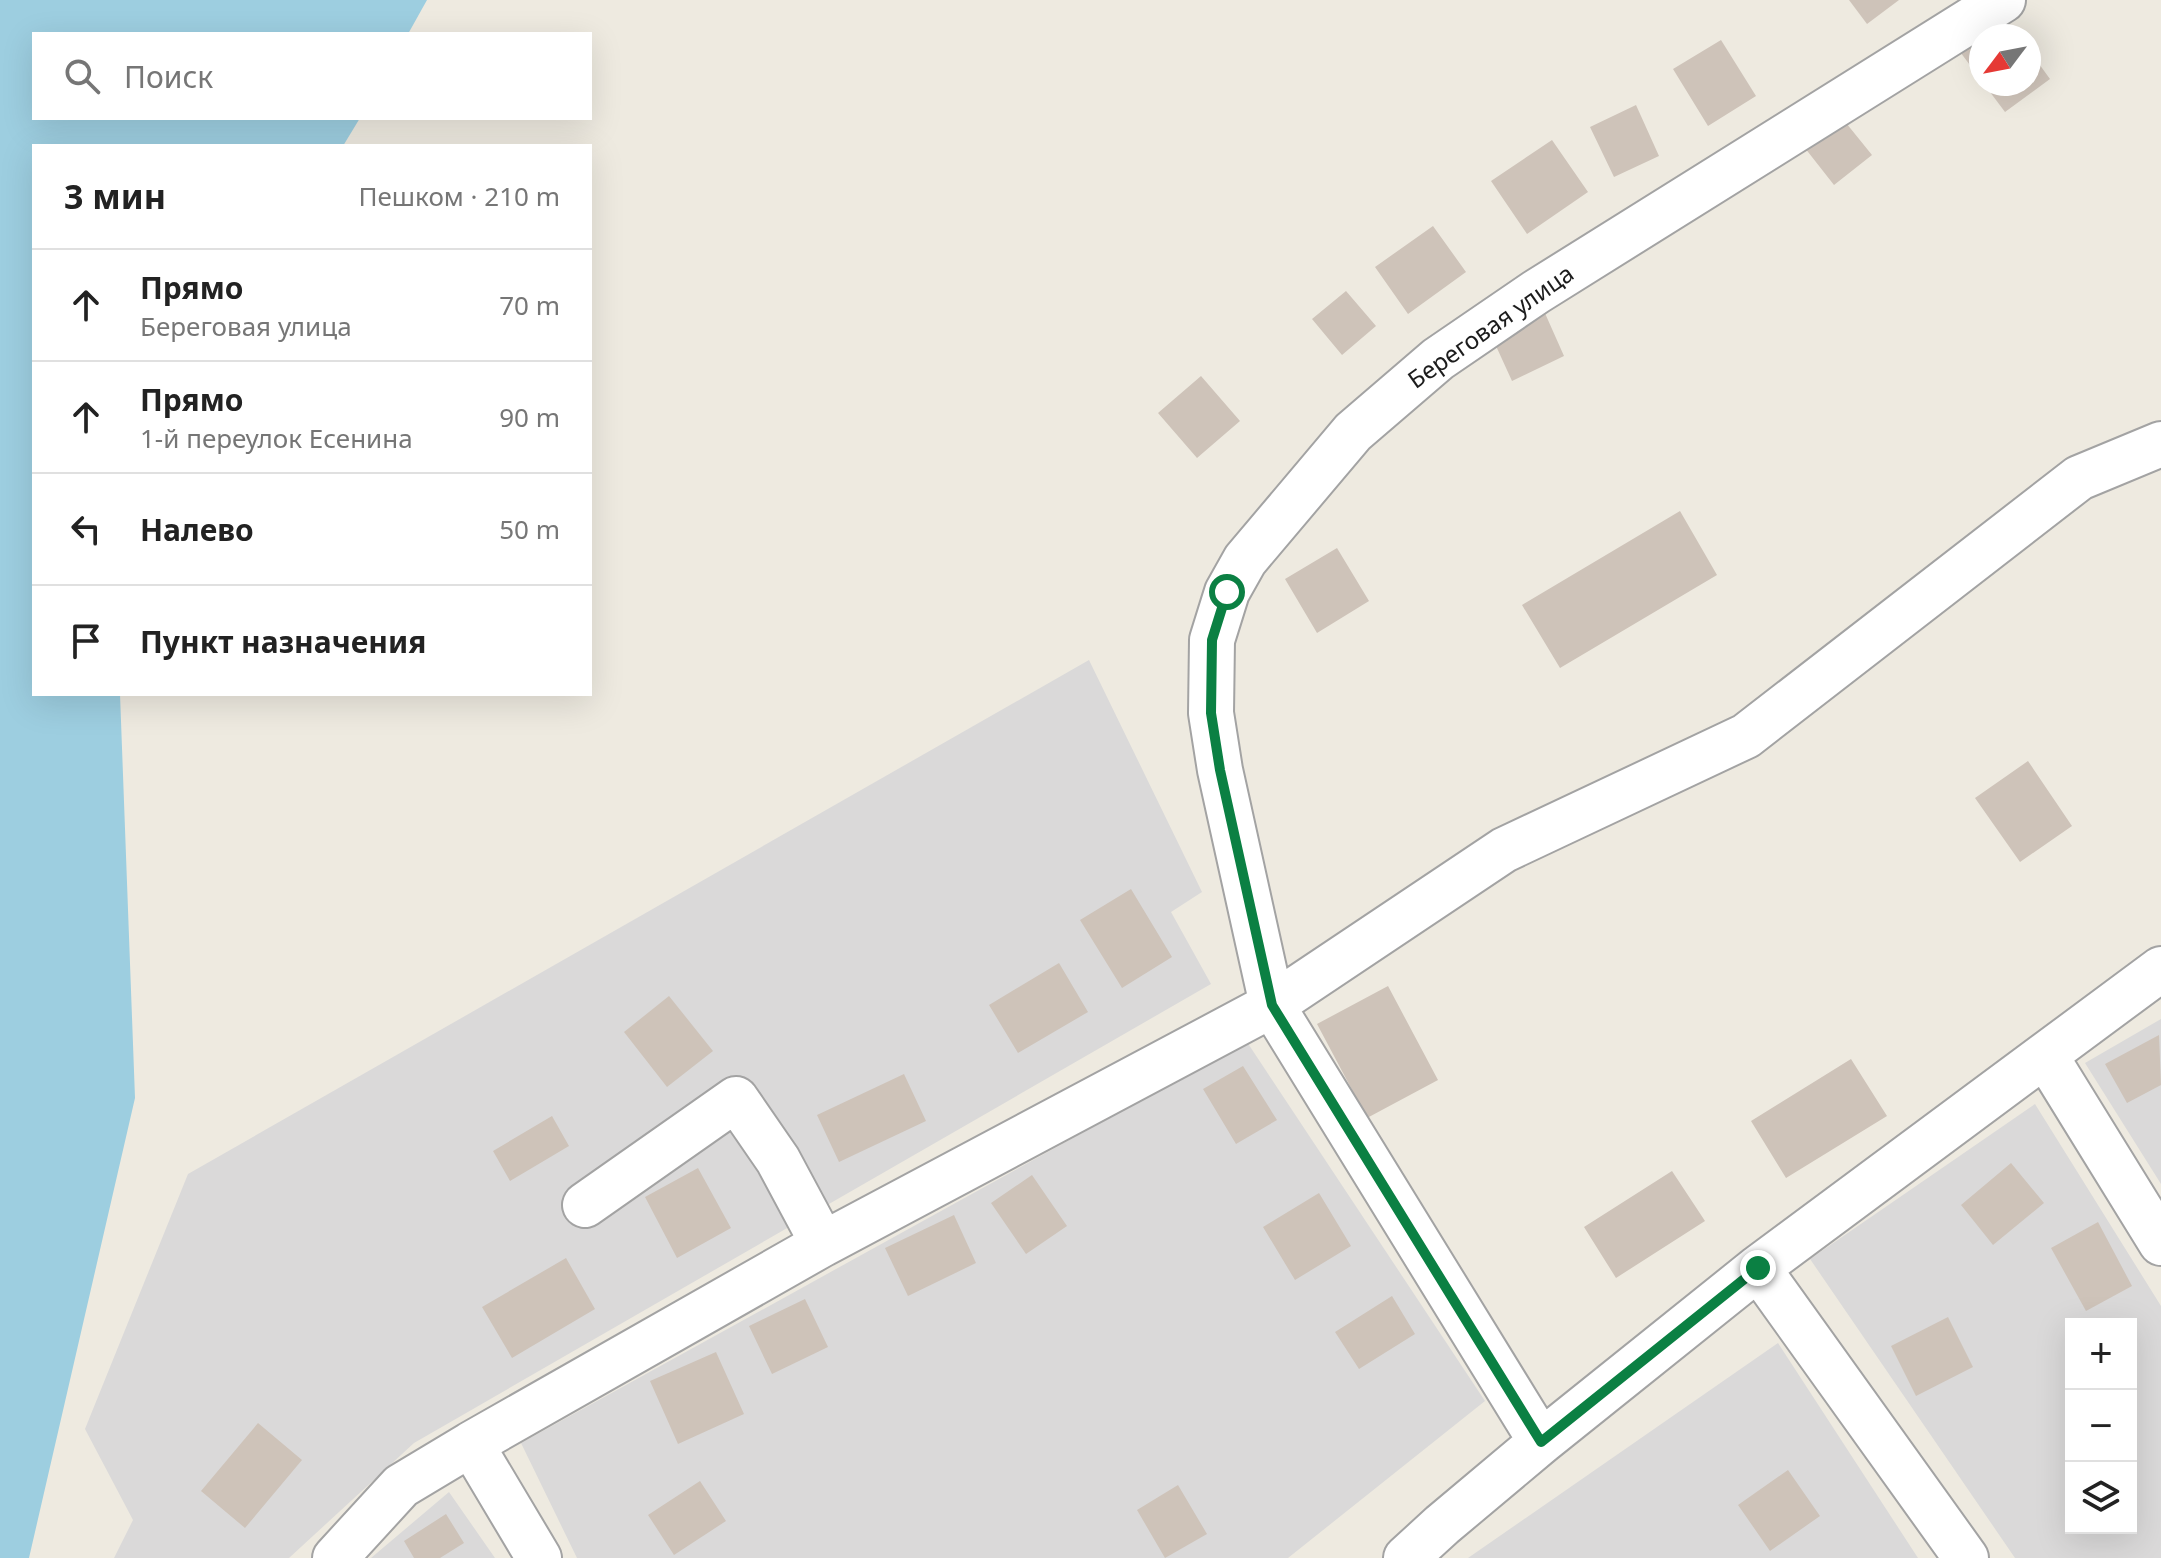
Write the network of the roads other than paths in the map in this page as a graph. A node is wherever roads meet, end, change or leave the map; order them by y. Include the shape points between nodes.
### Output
1 (2003, 0) edge
2 (2161, 444) edge
3 (2161, 969) edge
4 (1272, 1005) junction
5 (2045, 1055) junction
6 (585, 1205) dead end
7 (2161, 1243) edge
8 (823, 1244) junction
9 (1758, 1268) junction
10 (1541, 1442) junction
11 (471, 1444) junction
12 (335, 1558) edge
13 (539, 1558) edge
14 (1406, 1558) edge
15 (1966, 1558) edge

1 - 4 street, Береговая улица via 1438,359 1353,432 1245,560 1227,592 1212,640 1211,713
2 - 4 street via 2079,478 1746,736 1504,850
3 - 5 street
4 - 8 street
4 - 10 street, Береговая улица
5 - 7 street
5 - 9 street
6 - 8 street via 736,1099 778,1160
8 - 11 street
9 - 10 street
9 - 15 street
10 - 14 street
11 - 12 street via 401,1486
11 - 13 street

